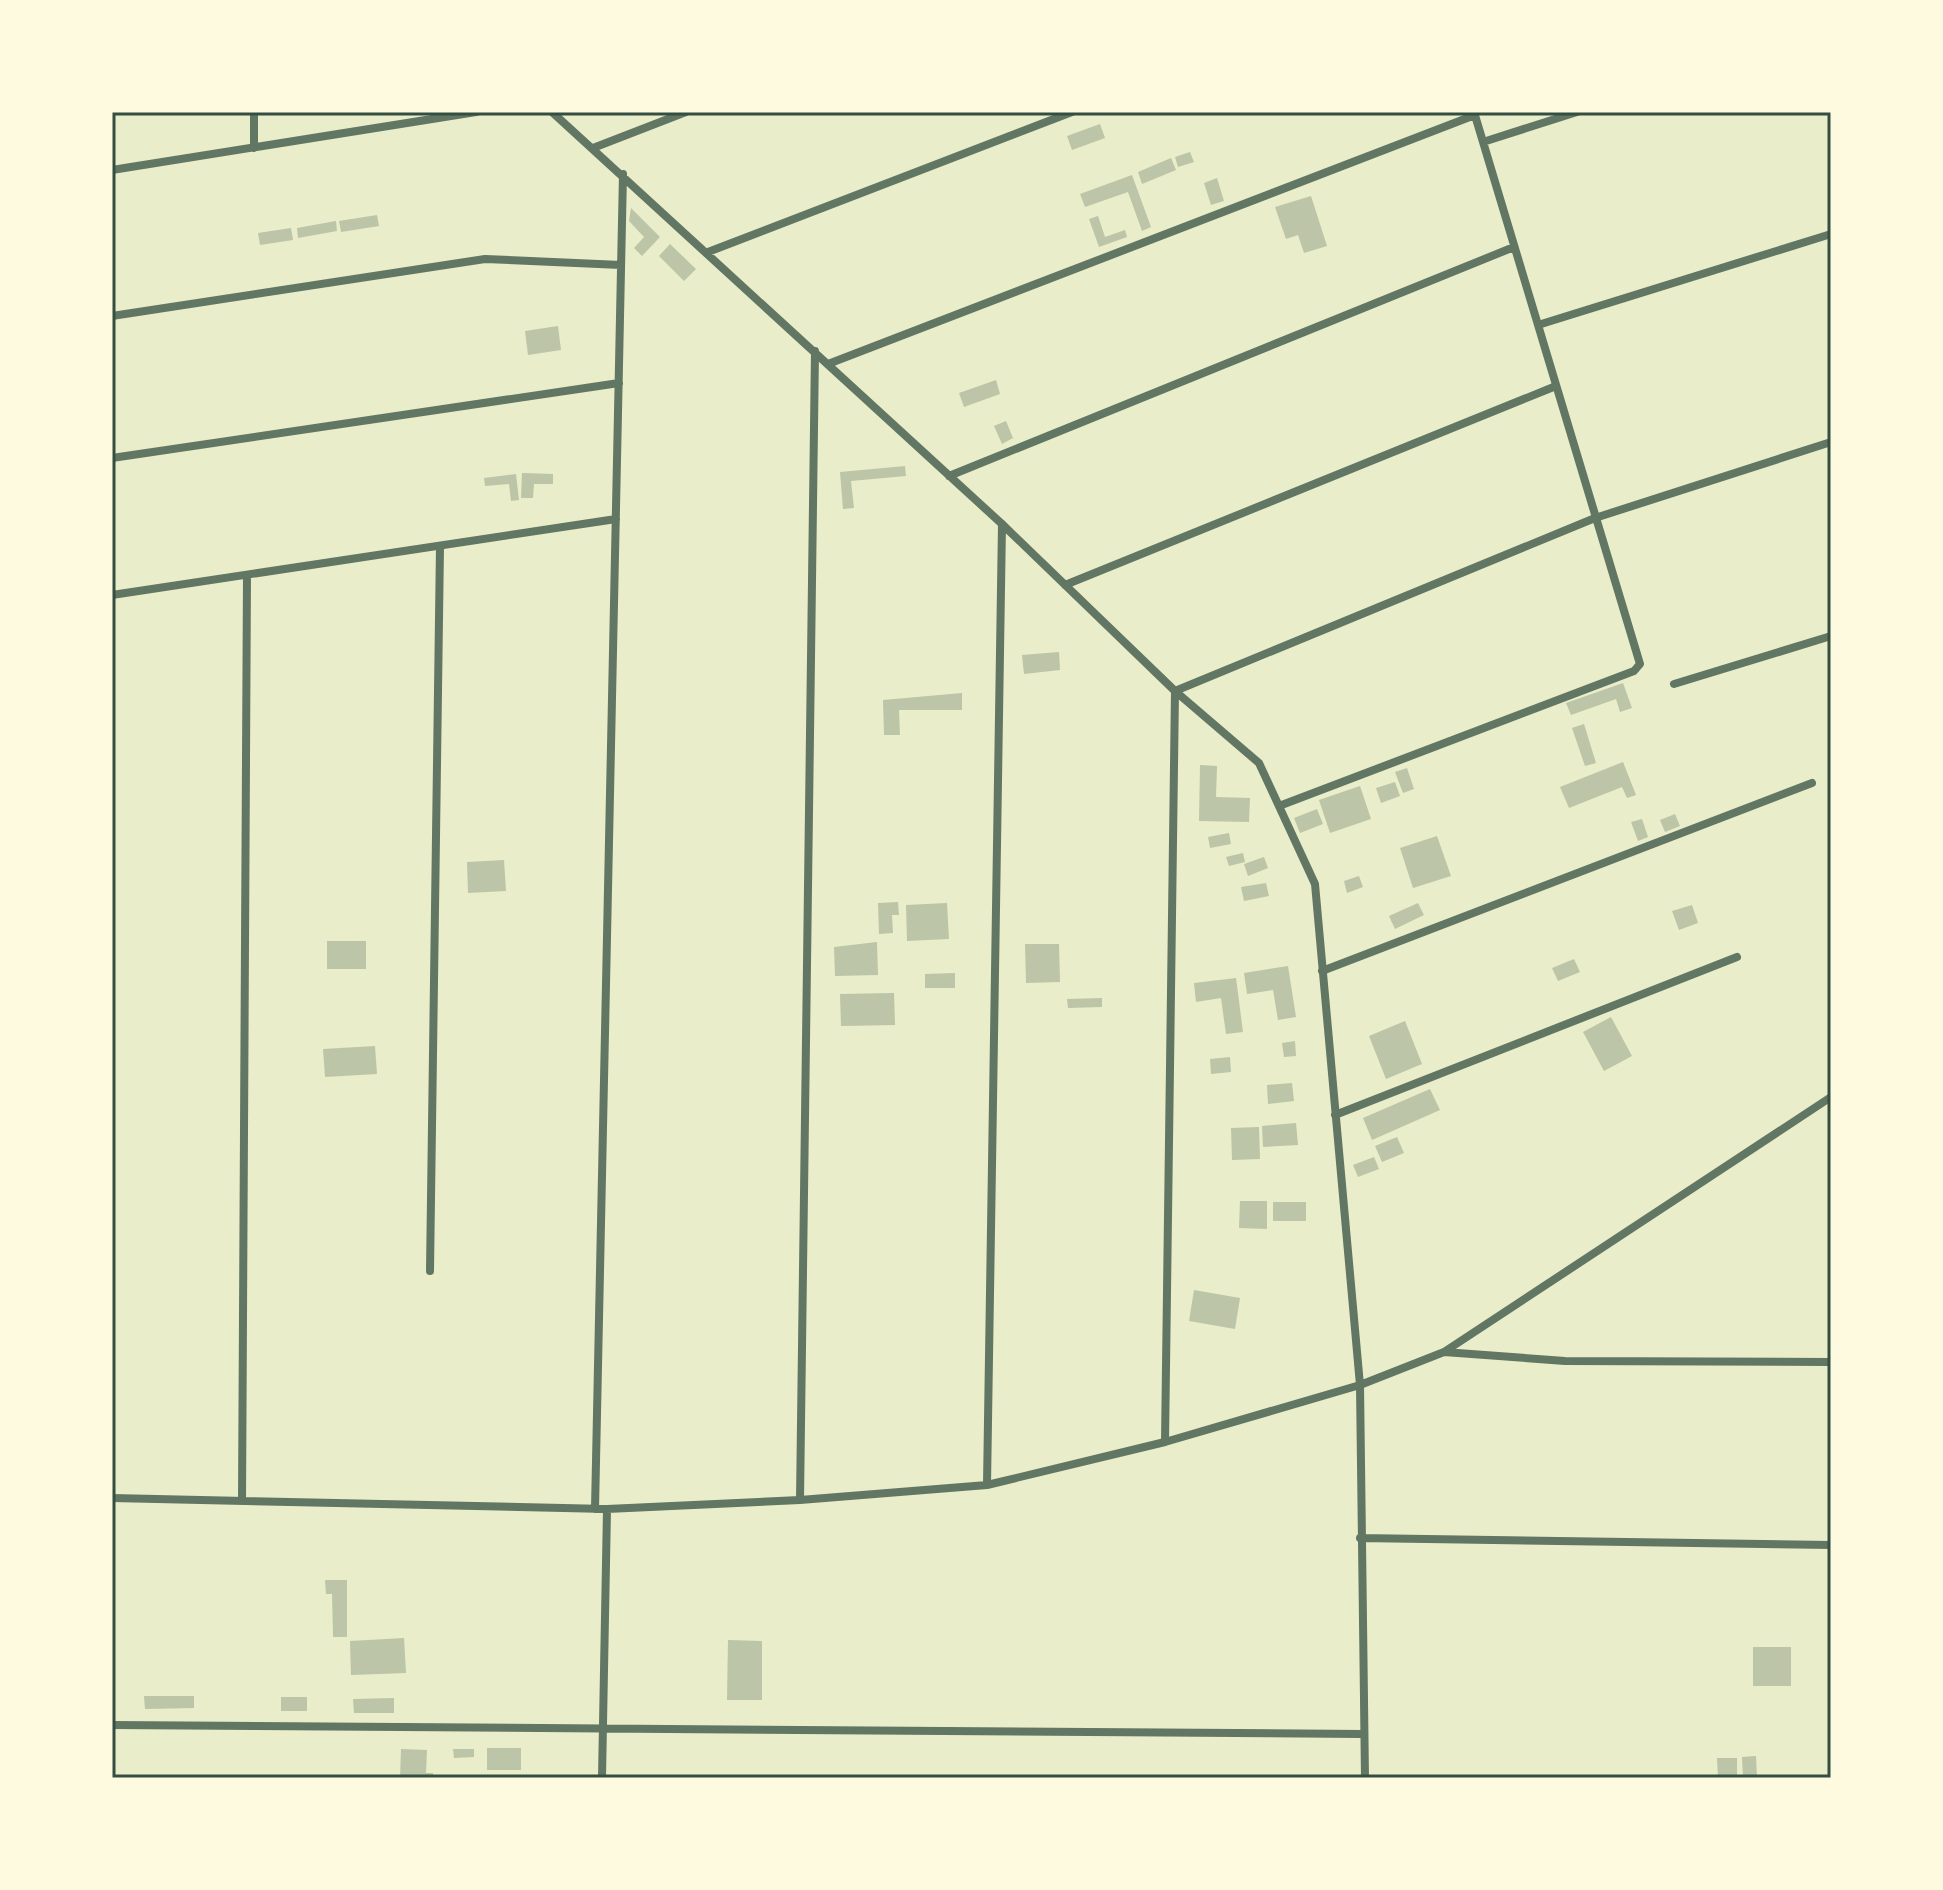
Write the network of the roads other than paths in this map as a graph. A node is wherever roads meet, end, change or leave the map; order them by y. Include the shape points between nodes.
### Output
1 (254, 112) edge
2 (476, 112) edge
3 (552, 112) edge
4 (686, 112) edge
5 (1072, 112) edge
6 (1577, 112) edge
7 (1475, 113) edge
8 (1483, 142) junction
9 (254, 148) junction
10 (593, 148) junction
11 (112, 170) edge
12 (623, 174) junction
13 (1831, 234) edge
14 (1514, 247) junction
15 (708, 252) junction
16 (621, 265) junction
17 (112, 316) edge
18 (1538, 325) junction
19 (815, 351) junction
20 (828, 364) junction
21 (619, 383) junction
22 (1556, 386) junction
23 (1831, 442) edge
24 (112, 458) edge
25 (949, 476) junction
26 (1595, 518) junction
27 (616, 519) junction
28 (1002, 524) junction
29 (440, 546) junction
30 (247, 575) junction
31 (1065, 585) junction
32 (112, 595) edge
33 (1831, 636) edge
34 (1674, 684) dead end
35 (1175, 691) junction
36 (1812, 783) dead end
37 (1279, 806) junction
38 (1737, 957) dead end
39 (1322, 971) junction
40 (1831, 1097) edge
41 (1335, 1115) junction
42 (430, 1271) dead end
43 (1444, 1352) junction
44 (1831, 1362) edge
45 (1360, 1385) junction
46 (1165, 1442) junction
47 (987, 1485) junction
48 (112, 1498) edge
49 (800, 1500) junction
50 (242, 1501) junction
51 (595, 1509) junction
52 (607, 1509) junction
53 (1360, 1538) junction
54 (1831, 1545) edge
55 (112, 1725) edge
56 (603, 1729) junction
57 (1362, 1734) junction
58 (602, 1778) edge
59 (1365, 1778) edge

1 - 9 street
2 - 9 street
3 - 10 street
4 - 10 street
5 - 15 street
6 - 8 street
7 - 8 street
7 - 20 street
8 - 14 street
9 - 11 street
10 - 12 street
12 - 15 street
12 - 16 street
13 - 18 street
14 - 18 street
14 - 25 street
15 - 19 street
16 - 17 street via 485,259
16 - 21 street
18 - 22 street
19 - 20 street
19 - 49 street
20 - 25 street
21 - 24 street
21 - 27 street
22 - 26 street
22 - 31 street
23 - 26 street
25 - 28 street
26 - 35 street
26 - 37 street via 1638,654 1640,664 1634,671
27 - 29 street
27 - 51 street
28 - 31 street
28 - 47 street
29 - 30 street
29 - 42 street
30 - 32 street
30 - 50 street
31 - 35 street
33 - 34 street
35 - 37 street via 1259,763
35 - 46 street
36 - 39 street
37 - 39 street via 1315,884
38 - 41 street
39 - 41 street
40 - 43 street
41 - 45 street
43 - 44 street via 1565,1361
43 - 45 street
45 - 46 street
45 - 53 street
46 - 47 street
47 - 49 street
48 - 50 street
49 - 52 street
50 - 51 street
51 - 52 street
52 - 56 street
53 - 54 street
53 - 57 street
55 - 56 street
56 - 57 street
56 - 58 street
57 - 59 street

